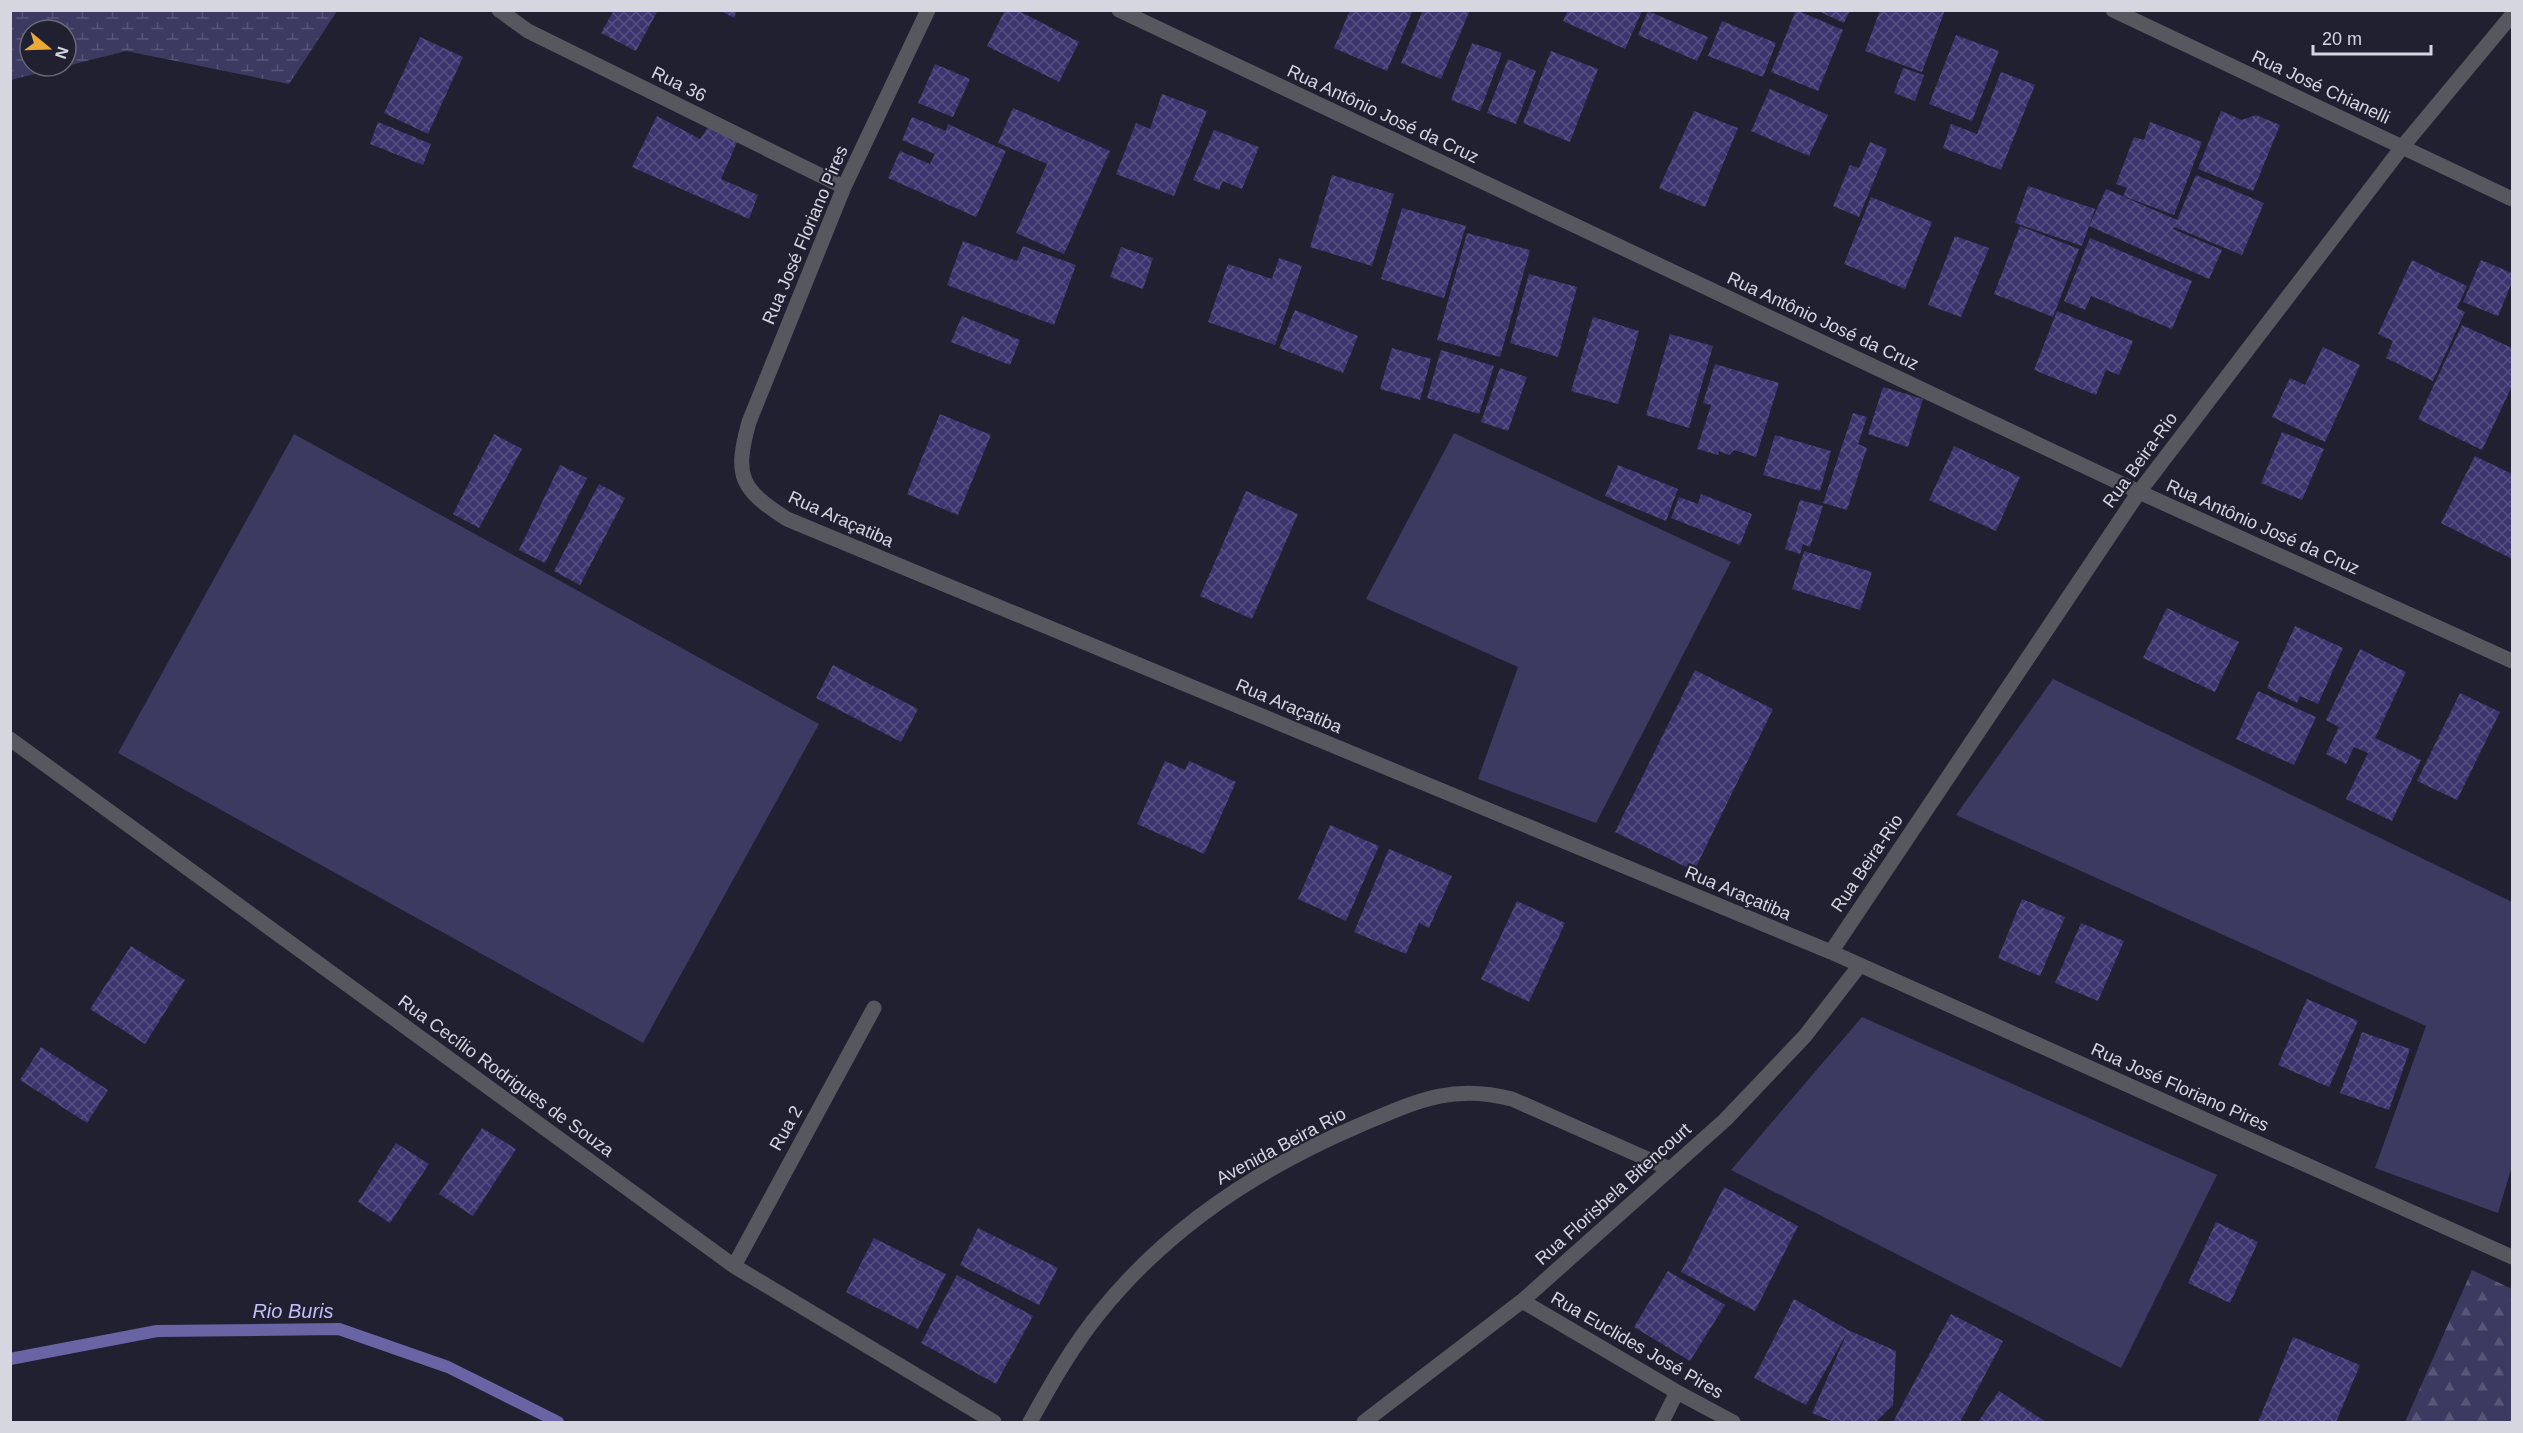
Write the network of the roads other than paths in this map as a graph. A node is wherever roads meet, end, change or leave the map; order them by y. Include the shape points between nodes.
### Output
1 (499, 10) edge
2 (928, 10) edge
3 (1119, 10) edge
4 (2113, 10) edge
5 (2512, 15) edge
6 (2403, 146) junction
7 (844, 188) junction
8 (2512, 199) edge
9 (743, 481) joint
10 (2139, 492) junction
11 (2512, 661) edge
12 (10, 739) edge
13 (1831, 952) junction
14 (1860, 965) junction
15 (874, 1008) dead end
16 (1670, 1169) junction
17 (2512, 1257) edge
18 (734, 1266) junction
19 (1522, 1301) junction
20 (1677, 1392) junction
21 (994, 1422) edge
22 (1030, 1422) edge
23 (1364, 1422) edge
24 (1662, 1422) edge
25 (1733, 1422) edge

1 - 7 street, Rua 36 via 528,31
2 - 7 street, Rua José Floriano Pires
3 - 10 street, Rua Antônio José da Cruz
4 - 6 street, Rua José Chianelli
5 - 6 street, Rua Beira-Rio
6 - 8 street, Rua José Chianelli
6 - 10 street, Rua Beira-Rio
7 - 9 street, Rua José Floriano Pires via 749,422 741,451
9 - 13 street, Rua Araçatiba via 761,502 787,519
10 - 11 street, Rua Antônio José da Cruz
10 - 13 street, Rua Beira-Rio
12 - 18 street, Rua Cecílio Rodrigues de Souza
13 - 14 street, Rua José Floriano Pires
14 - 16 street, Rua Florisbela Bitencourt via 1805,1036 1725,1120
14 - 17 street, Rua José Floriano Pires
15 - 18 street, Rua 2
16 - 19 street, Rua Florisbela Bitencourt
16 - 22 street, Avenida Beira Rio via 1488,1092 1437,1096 1381,1117 1323,1141 1260,1175 1177,1233 1100,1311
18 - 21 street, Rua Cecílio Rodrigues de Souza
19 - 20 street, Rua Euclides José Pires
19 - 23 street, Rua Florisbela Bitencourt
20 - 24 street
20 - 25 street, Rua Euclides José Pires

